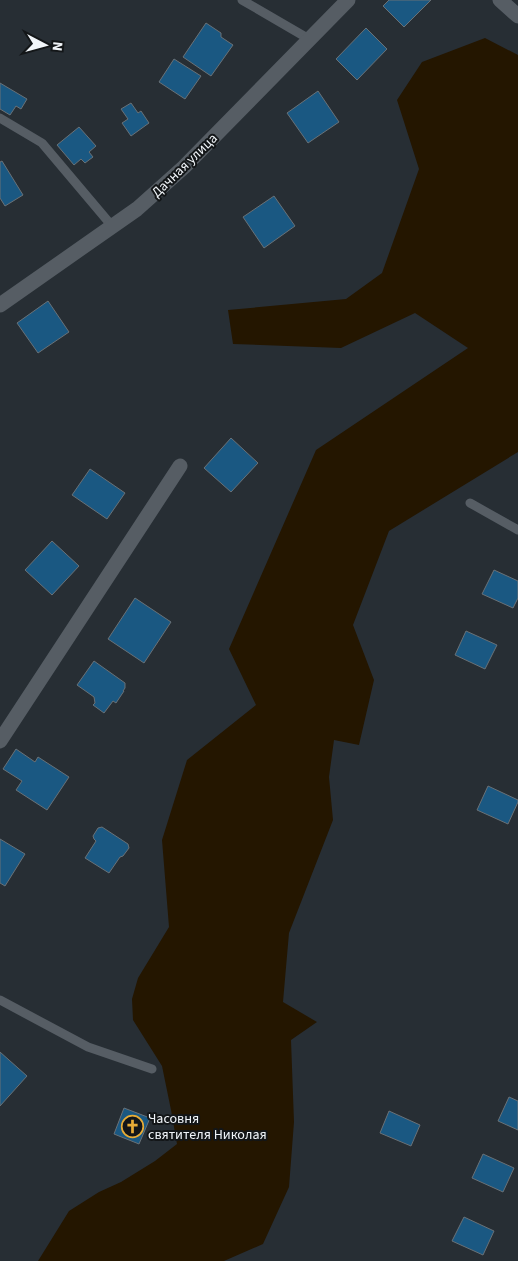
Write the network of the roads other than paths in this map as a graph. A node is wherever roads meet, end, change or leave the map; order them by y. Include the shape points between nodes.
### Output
1 (242, 0) edge
2 (348, 0) edge
3 (500, 0) edge
4 (518, 16) edge
5 (309, 40) junction
6 (0, 118) edge
7 (112, 226) junction
8 (0, 305) edge
9 (180, 466) dead end
10 (470, 503) dead end
11 (518, 530) edge
12 (0, 741) edge
13 (0, 1000) edge
14 (152, 1069) dead end

1 - 5 lane
2 - 5 street, Дачная улица
3 - 4 street
5 - 7 street, Дачная улица via 184,167 137,209
6 - 7 lane via 42,143
7 - 8 street, Дачная улица
9 - 12 street
10 - 11 lane
13 - 14 lane via 88,1047

